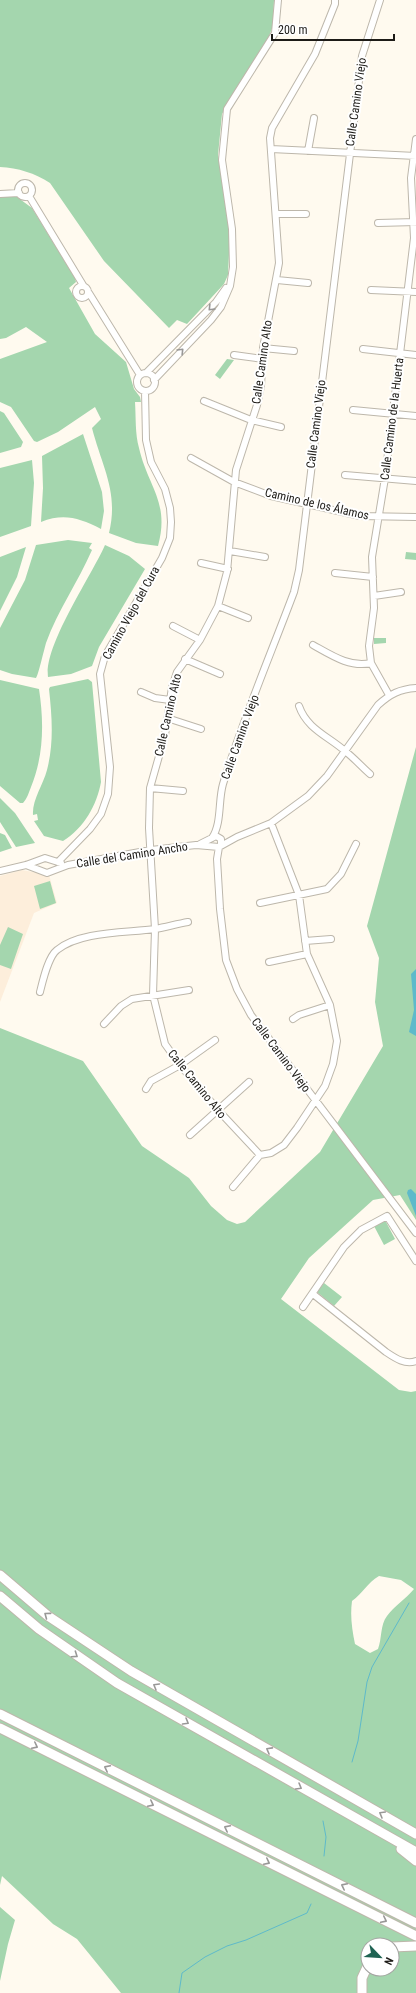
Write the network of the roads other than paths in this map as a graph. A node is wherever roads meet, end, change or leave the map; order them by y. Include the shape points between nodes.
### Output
1 (278, 0) edge
2 (335, 0) edge
3 (380, 0) edge
4 (314, 118) dead end
5 (416, 139) edge
6 (271, 150) junction
7 (308, 151) junction
8 (349, 152) junction
9 (414, 155) edge
10 (19, 192) junction
11 (0, 194) edge
12 (29, 196) junction
13 (276, 214) junction
14 (306, 214) dead end
15 (415, 222) edge
16 (378, 223) dead end
17 (232, 276) junction
18 (277, 280) junction
19 (308, 283) dead end
20 (81, 286) junction
21 (371, 290) dead end
22 (89, 292) junction
23 (408, 292) junction
24 (416, 292) edge
25 (82, 298) junction
26 (95, 304) junction
27 (263, 348) junction
28 (363, 349) dead end
29 (294, 352) dead end
30 (400, 354) junction
31 (234, 355) dead end
32 (416, 355) edge
33 (263, 359) junction
34 (143, 374) junction
35 (154, 380) junction
36 (145, 391) junction
37 (204, 401) dead end
38 (353, 410) dead end
39 (393, 414) junction
40 (416, 416) edge
41 (251, 420) junction
42 (281, 427) dead end
43 (191, 458) dead end
44 (345, 475) dead end
45 (385, 478) junction
46 (416, 481) edge
47 (234, 482) junction
48 (306, 504) junction
49 (378, 517) junction
50 (416, 518) edge
51 (230, 551) junction
52 (265, 557) dead end
53 (201, 563) dead end
54 (228, 569) junction
55 (335, 573) dead end
56 (373, 577) junction
57 (401, 592) dead end
58 (374, 596) junction
59 (218, 606) junction
60 (248, 618) dead end
61 (172, 626) dead end
62 (200, 640) junction
63 (313, 646) dead end
64 (185, 659) junction
65 (371, 663) junction
66 (220, 674) dead end
67 (416, 688) edge
68 (142, 692) dead end
69 (389, 695) junction
70 (170, 700) junction
71 (299, 706) dead end
72 (168, 718) junction
73 (201, 729) dead end
74 (346, 751) junction
75 (370, 774) dead end
76 (150, 788) junction
77 (183, 791) dead end
78 (217, 821) junction
79 (271, 823) junction
80 (237, 837) junction
81 (211, 838) junction
82 (220, 838) junction
83 (356, 844) dead end
84 (196, 845) junction
85 (216, 847) junction
86 (151, 850) junction
87 (68, 853) junction
88 (41, 861) junction
89 (55, 861) junction
90 (26, 865) junction
91 (70, 865) junction
92 (53, 869) junction
93 (41, 870) junction
94 (0, 871) edge
95 (300, 895) junction
96 (260, 903) dead end
97 (188, 922) dead end
98 (156, 929) junction
99 (331, 939) dead end
100 (305, 941) junction
101 (307, 954) junction
102 (269, 962) dead end
103 (189, 990) dead end
104 (40, 992) dead end
105 (153, 995) junction
106 (330, 1005) junction
107 (293, 1019) dead end
108 (104, 1024) dead end
109 (215, 1040) dead end
110 (180, 1065) junction
111 (249, 1082) dead end
112 (146, 1089) dead end
113 (314, 1100) junction
114 (218, 1110) junction
115 (190, 1134) dead end
116 (260, 1155) junction
117 (234, 1187) dead end
118 (416, 1233) edge
119 (416, 1261) edge
120 (313, 1294) junction
121 (303, 1307) dead end
122 (416, 1361) edge
123 (0, 1575) edge
124 (0, 1596) edge
125 (0, 1714) edge
126 (0, 1728) edge
127 (362, 1823) junction
128 (416, 1834) edge
129 (416, 1852) edge
130 (416, 1861) edge
131 (416, 1923) edge
132 (416, 1936) edge
133 (416, 1946) edge
134 (400, 1947) edge
135 (362, 1977) edge
136 (362, 1993) edge

1 - 17 street via 276,33 227,109 222,160 232,228
2 - 6 street, Calle Camino Alto via 315,54 272,128
3 - 8 street, Calle Camino Viejo via 362,56
4 - 7 street
5 - 9 street, Calle Camino de la Huerta
6 - 7 street
6 - 13 street, Calle Camino Alto
7 - 8 street
8 - 9 street
8 - 48 street, Calle Camino Viejo
9 - 15 street, Calle Camino de la Huerta via 410,178
10 - 11 street
10 - 12 street via 23,196
10 - 12 street via 22,184 28,184 32,190
12 - 20 street
13 - 14 street
13 - 18 street, Calle Camino Alto via 279,250
15 - 16 street
15 - 23 street, Calle Camino de la Huerta
17 -> 34 street via 223,295
35 -> 17 street via 221,307
18 - 19 street
18 - 27 street, Calle Camino Alto
20 - 22 street
20 - 25 street via 76,294
21 - 23 street
22 - 25 street
22 - 26 street
23 - 24 street
23 - 30 street, Calle Camino de la Huerta
25 - 26 street
26 - 34 street
27 - 29 street
27 - 33 street, Calle Camino Alto
28 - 30 street
30 - 32 street
30 - 39 street, Calle Camino de la Huerta
31 - 33 street
33 - 41 street, Calle Camino Alto via 261,386
34 - 35 street via 150,374
34 - 36 street via 137,385
35 - 36 street via 153,386
36 - 87 street, Camino Viejo del Cura via 146,440 151,462 166,489 172,522 170,538 162,558 105,656 100,674 110,767 108,794 101,814
37 - 41 street
38 - 39 street
39 - 40 street
39 - 45 street, Calle Camino de la Huerta
41 - 42 street
41 - 47 street, Calle Camino Alto
43 - 47 street, Camino de los Álamos
44 - 45 street
45 - 46 street
45 - 49 street, Calle Camino de la Huerta
47 - 48 street, Camino de los Álamos via 271,496
47 - 51 street, Calle Camino Alto
48 - 49 street, Camino de los Álamos via 360,516
48 - 78 street, Calle Camino Viejo via 294,592 222,786
49 - 50 street, Camino de los Álamos
49 - 56 street, Calle Camino de la Huerta via 373,546
51 - 52 street
51 - 54 street, Calle Camino Alto
53 - 54 street
54 - 59 street, Calle Camino Alto
55 - 56 street
56 - 58 street, Calle Camino de la Huerta
57 - 58 street
58 - 65 street, Calle Camino de la Huerta via 369,646
59 - 60 street
59 - 62 street, Calle Camino Alto
61 - 62 street
62 - 64 street, Calle Camino Alto
63 - 65 street via 339,660
64 - 66 street
64 - 70 street, Calle Camino Alto via 177,672
65 - 69 street, Calle Camino de la Huerta
67 - 69 street via 404,689
68 - 70 street via 155,698
69 - 74 street via 367,718
70 - 72 street, Calle Camino Alto
71 - 74 street via 314,730
72 - 73 street
72 - 76 street, Calle Camino Alto
74 - 75 street
74 - 79 street via 308,796
76 - 77 street
76 - 86 street, Calle Camino Alto
78 - 81 street, Calle Camino Viejo
78 - 82 street
79 - 80 street
79 - 95 street
80 - 82 street
80 - 85 street
81 - 82 street, Calle del Camino Ancho
81 - 84 street, Calle del Camino Ancho
81 - 85 street via 210,844
82 - 85 street
83 - 95 street via 341,874 327,889
84 - 85 street, Calle del Camino Ancho
84 - 86 street, Calle del Camino Ancho
85 - 113 street, Calle Camino Viejo via 226,960 237,989 251,1015
86 - 91 street, Calle del Camino Ancho
86 - 98 street, Calle Camino Alto
87 - 89 street, Camino Viejo del Cura
87 - 91 street
88 - 89 street via 48,858
88 - 90 street
88 - 93 street
89 - 91 street, Calle del Camino Ancho
89 - 92 street
90 - 93 street
90 - 94 street
91 - 92 street, Calle del Camino Ancho
92 - 93 street via 47,873
95 - 96 street
95 - 100 street
97 - 98 street
98 - 104 street via 81,938 62,946 56,950 46,970
98 - 105 street, Calle Camino Alto
99 - 100 street
100 - 101 street
101 - 102 street
101 - 106 street
103 - 105 street
105 - 108 street via 132,999 121,1006
105 - 110 street, Calle Camino Alto via 165,1044
106 - 107 street
106 - 113 street via 337,1041 333,1064 325,1086
109 - 110 street
110 - 112 street via 151,1081
110 - 114 street, Calle Camino Alto
111 - 114 street
113 - 116 street via 284,1145 271,1153
113 - 118 street, Calle Camino Viejo
114 - 115 street
114 - 116 street, Calle Camino Alto
116 - 117 street
119 - 120 street via 387,1216 361,1230 344,1247
120 - 121 street
120 - 122 street via 398,1360 410,1363
128 -> 123 highway via 131,1671 48,1616
124 -> 127 highway via 38,1629 117,1683
131 -> 125 highway
126 -> 132 highway
127 - 129 highway
127 - 130 highway
133 - 134 highway
135 - 136 highway

